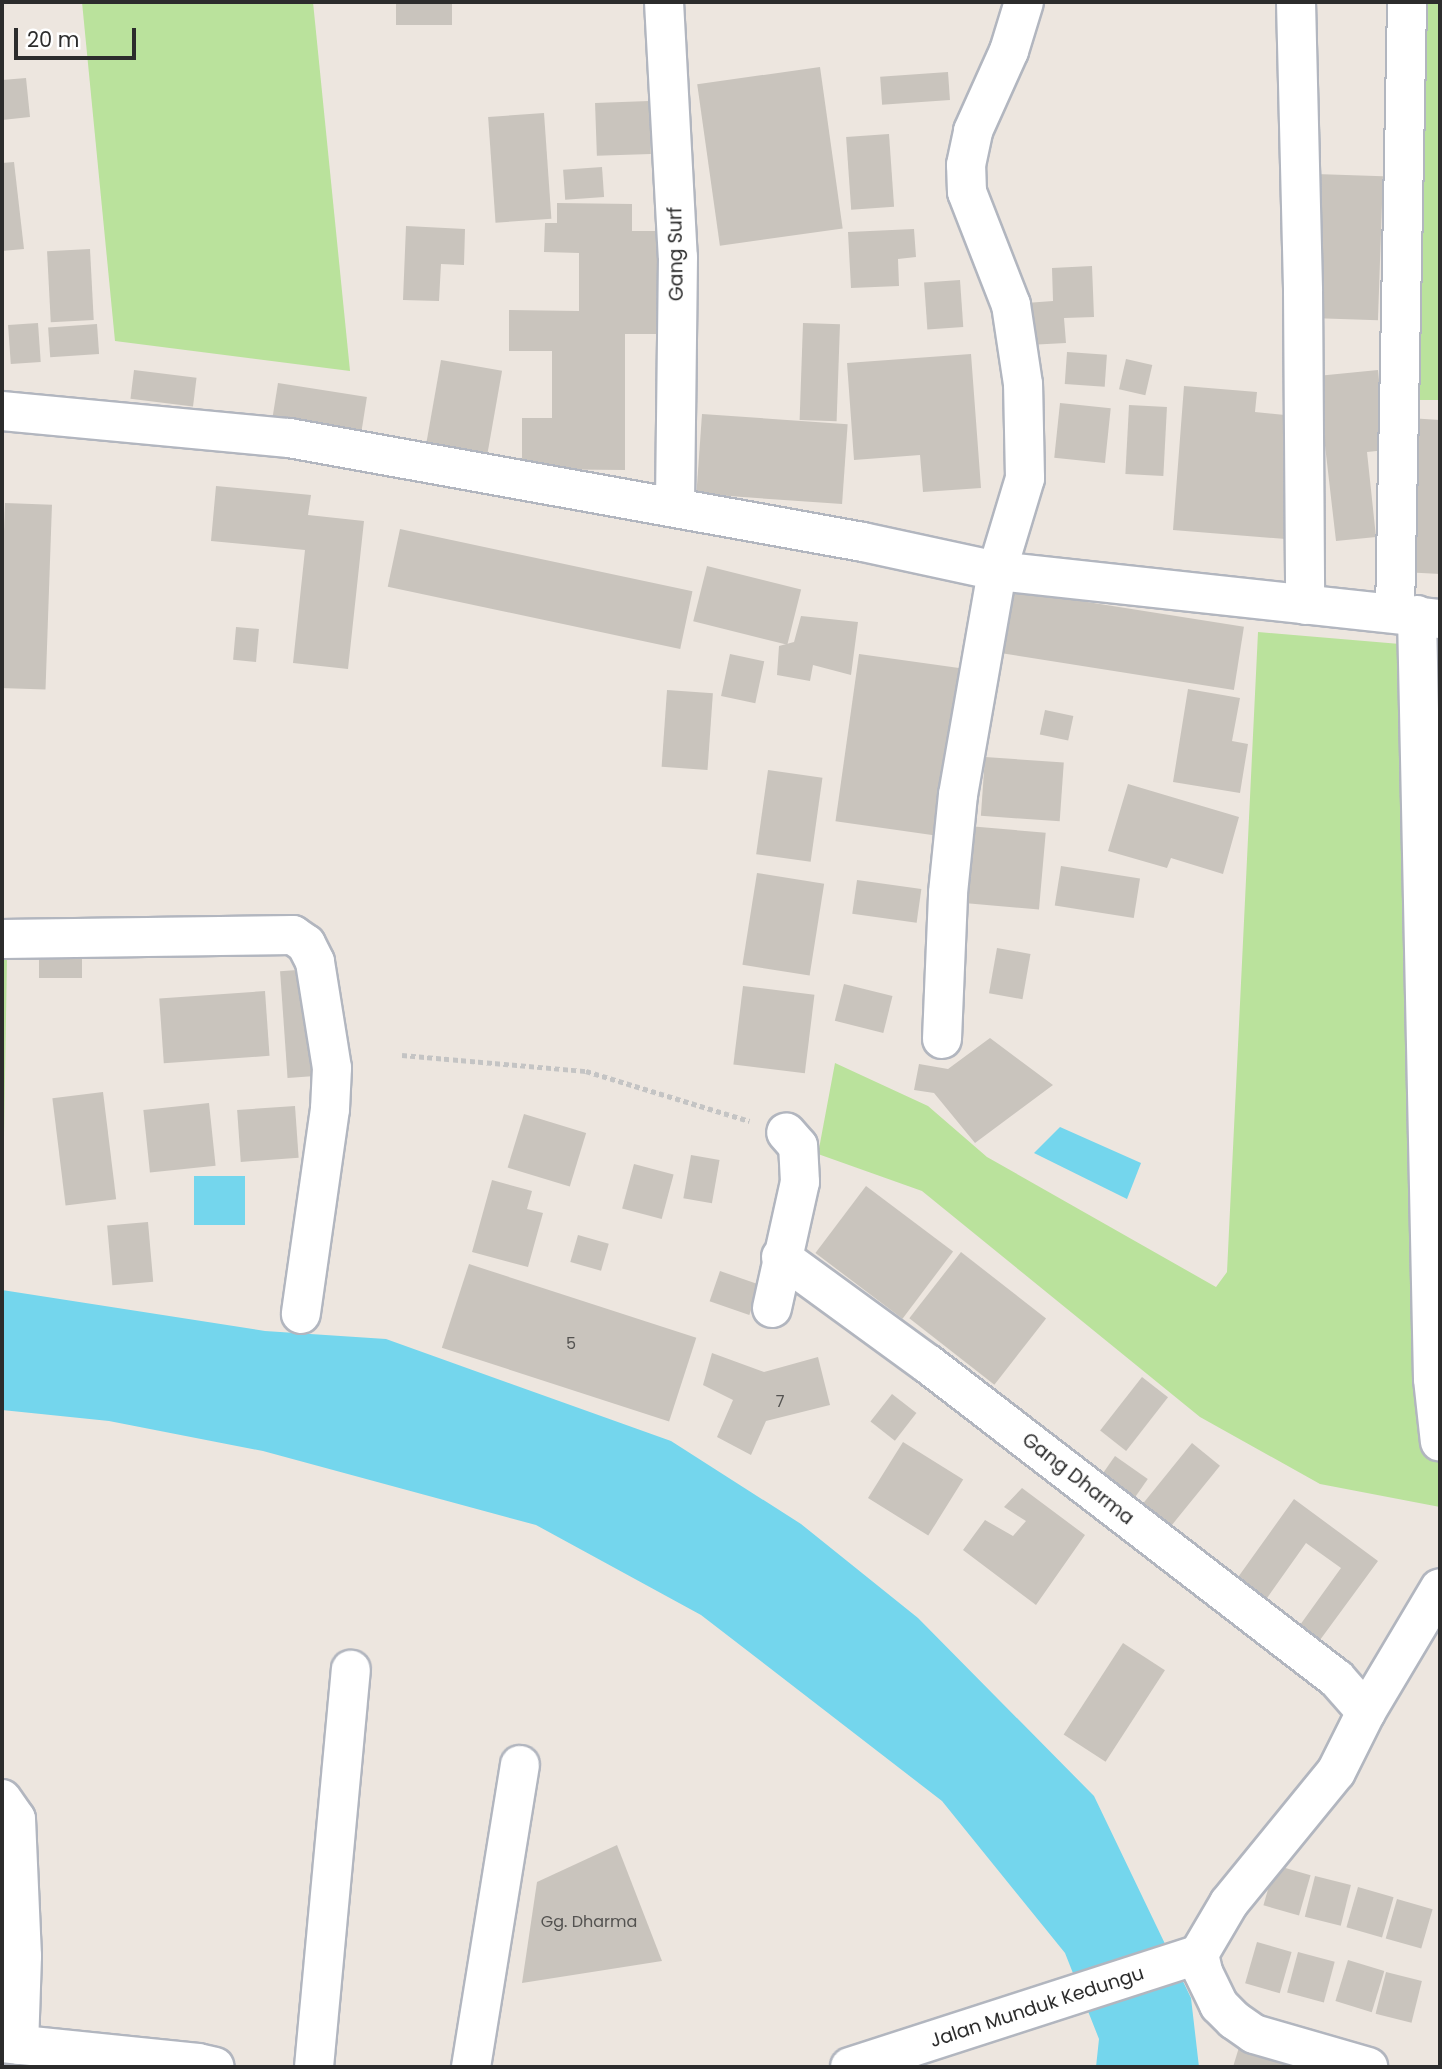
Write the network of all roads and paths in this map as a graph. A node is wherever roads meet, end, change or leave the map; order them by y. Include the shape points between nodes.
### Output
1 (664, 2) edge
2 (1024, 2) edge
3 (1296, 2) edge
4 (1407, 2) edge
5 (2, 411) edge
6 (676, 507) junction
7 (997, 571) junction
8 (1304, 605) junction
9 (1417, 615) edge
10 (2, 939) edge
11 (942, 1039) dead end
12 (402, 1055) dead end
13 (786, 1132) joint
14 (781, 1257) junction
15 (772, 1308) dead end
16 (301, 1314) dead end
17 (1440, 1442) edge
18 (1440, 1588) edge
19 (351, 1670) dead end
20 (1366, 1712) junction
21 (520, 1765) dead end
22 (2, 1799) edge
23 (1192, 1957) junction
24 (11, 2044) edge
25 (215, 2067) edge
26 (314, 2067) edge
27 (471, 2067) edge
28 (850, 2067) edge
29 (1367, 2067) edge

1 - 6 street, Gang Surf via 678,257
2 - 7 street via 1009,51 973,131 966,165 967,192 1011,305 1023,384 1025,478
3 - 8 street
4 - 9 street
5 - 6 street via 289,438
6 - 7 street
7 - 8 street
7 - 11 street via 953,836
8 - 9 street
9 - 17 street via 1433,1378
10 - 16 street via 293,935 306,944 314,962 332,1068
12 - 13 path via 586,1071
13 - 14 street via 798,1146 801,1164
14 - 15 street
14 - 20 street, Gang Dharma via 929,1364 1337,1679
18 - 20 street
19 - 26 street
20 - 23 street via 1336,1772 1229,1903
21 - 27 street
22 - 24 street via 16,1819 22,1956
23 - 28 street, Jalan Munduk Kedungu
23 - 29 street via 1219,2005 1254,2034
24 - 25 street

